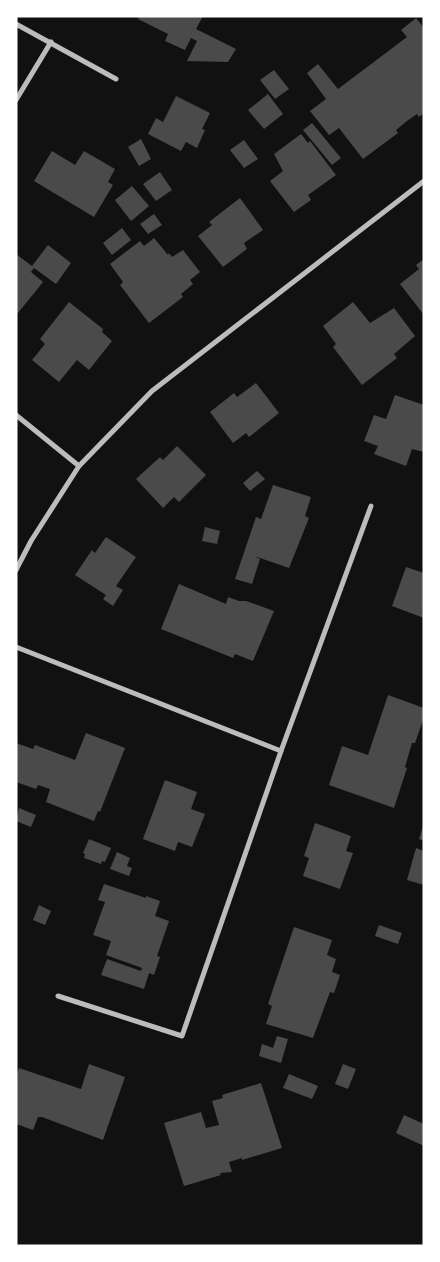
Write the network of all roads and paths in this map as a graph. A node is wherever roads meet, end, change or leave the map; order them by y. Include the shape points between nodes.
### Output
1 (16, 24) edge
2 (51, 42) junction
3 (116, 79) dead end
4 (16, 100) edge
5 (424, 180) edge
6 (16, 415) edge
7 (79, 466) junction
8 (372, 506) dead end
9 (16, 570) edge
10 (16, 646) edge
11 (281, 751) junction
12 (58, 996) dead end

1 - 2 street
2 - 3 street
2 - 4 street
5 - 7 street via 152,391
6 - 7 street
7 - 9 street
8 - 11 street
10 - 11 street
11 - 12 street via 182,1036

